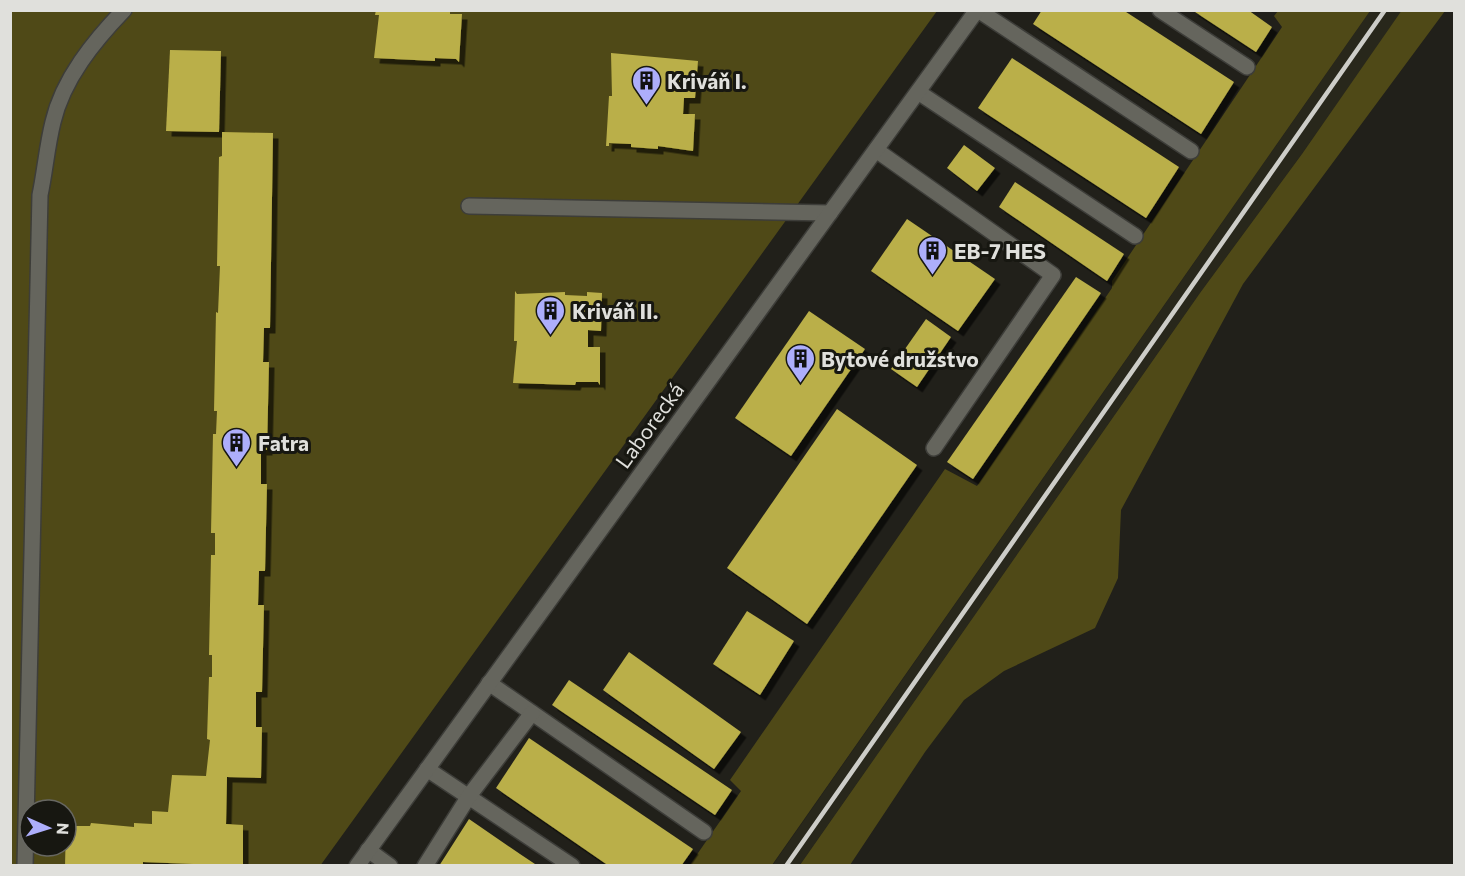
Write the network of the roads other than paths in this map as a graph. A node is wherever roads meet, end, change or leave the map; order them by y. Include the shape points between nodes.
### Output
1 (124, 10) edge
2 (977, 10) edge
3 (1160, 10) edge
4 (1246, 67) dead end
5 (918, 92) junction
6 (876, 150) junction
7 (1191, 151) dead end
8 (469, 206) dead end
9 (830, 213) junction
10 (1135, 236) dead end
11 (934, 448) dead end
12 (489, 683) junction
13 (532, 713) junction
14 (427, 769) junction
15 (469, 796) junction
16 (704, 832) dead end
17 (368, 850) junction
18 (25, 866) edge
19 (357, 866) edge
20 (390, 866) edge
21 (425, 866) edge
22 (572, 866) edge

1 - 18 street via 97,38 73,75 53,120 40,195
2 - 5 street, Laborecká
2 - 7 street
3 - 4 street
5 - 6 street, Laborecká
5 - 10 street
6 - 9 street, Laborecká
6 - 11 street via 1053,274
8 - 9 street
9 - 12 street, Laborecká
12 - 13 street
12 - 14 street, Laborecká
13 - 15 street
13 - 16 street
14 - 15 street
14 - 17 street, Laborecká
15 - 21 street
15 - 22 street
17 - 19 street, Laborecká
17 - 20 street

